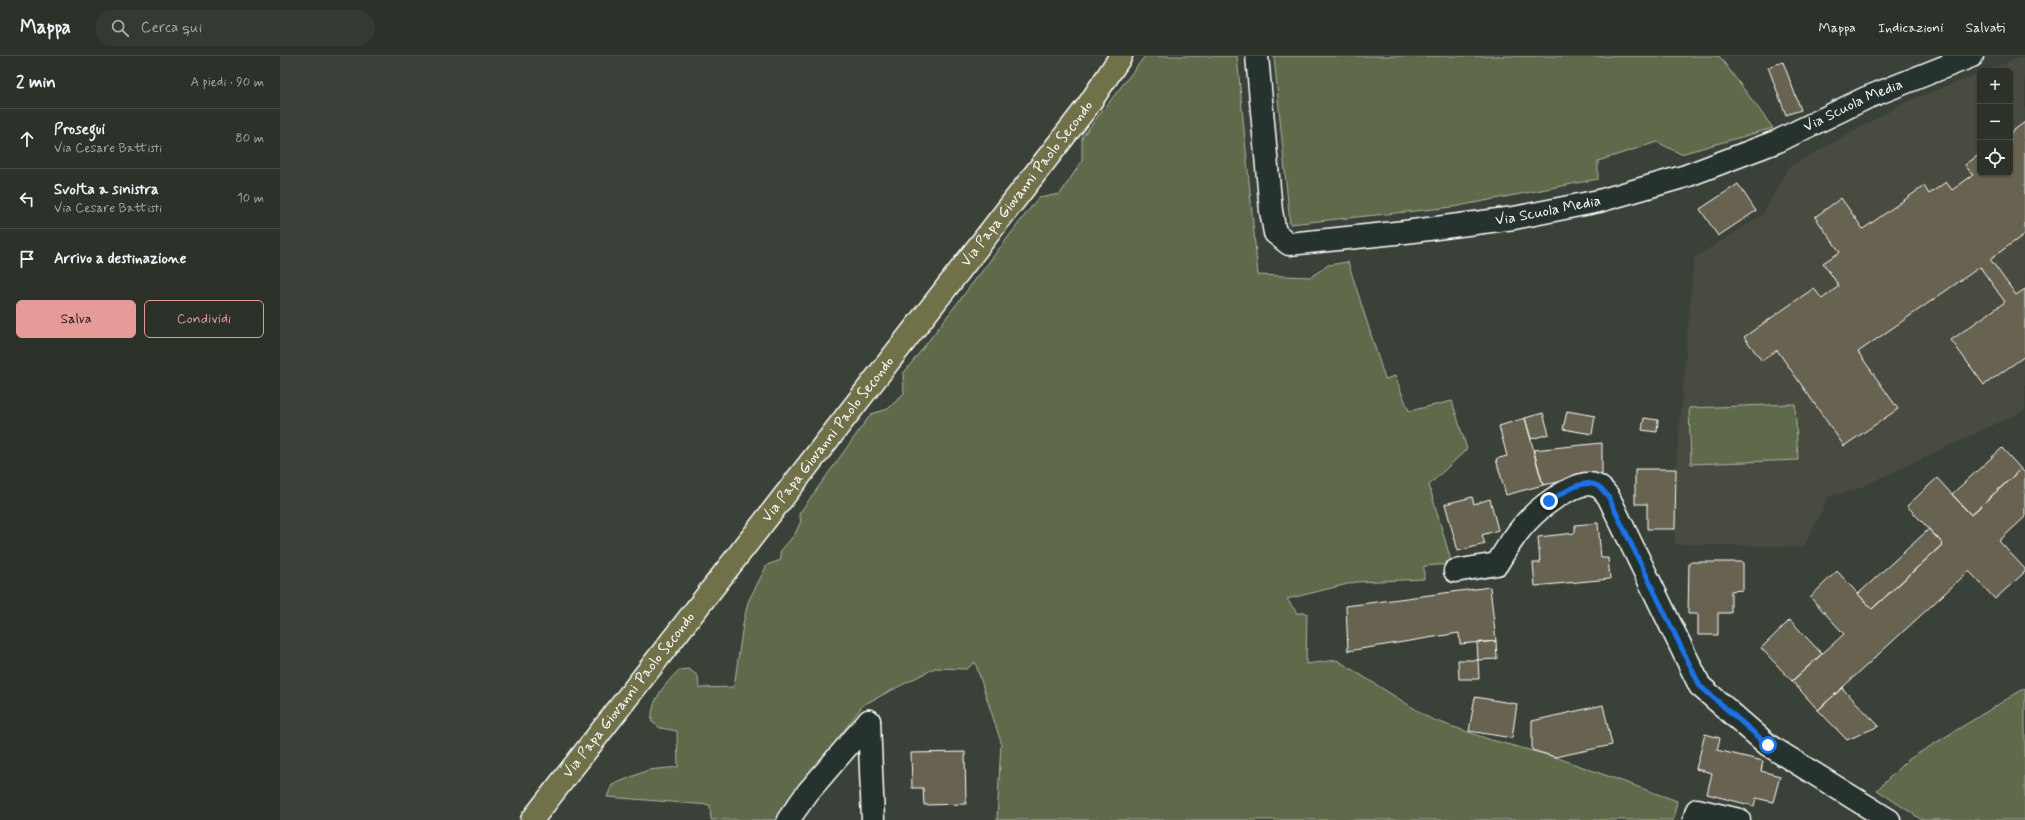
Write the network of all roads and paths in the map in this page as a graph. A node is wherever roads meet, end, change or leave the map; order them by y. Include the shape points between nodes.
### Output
1 (1121, 56) edge
2 (1972, 56) edge
3 (1257, 57) edge
4 (1455, 571) dead end
5 (532, 820) edge
6 (788, 820) edge
7 (872, 820) edge
8 (1694, 820) edge
9 (1739, 820) edge
10 (1889, 820) edge

1 - 5 main road, Via Papa Giovanni Paolo Secondo via 1087,107
2 - 3 street, Via Scuola Media via 1866,98 1778,141 1686,176 1600,201 1514,218 1289,244 1275,233 1271,211
4 - 10 street via 1497,564 1514,535 1549,501 1576,487 1586,484 1598,486 1608,496 1700,686 1768,745
6 - 7 street via 808,792 869,721
8 - 9 street via 1697,810

